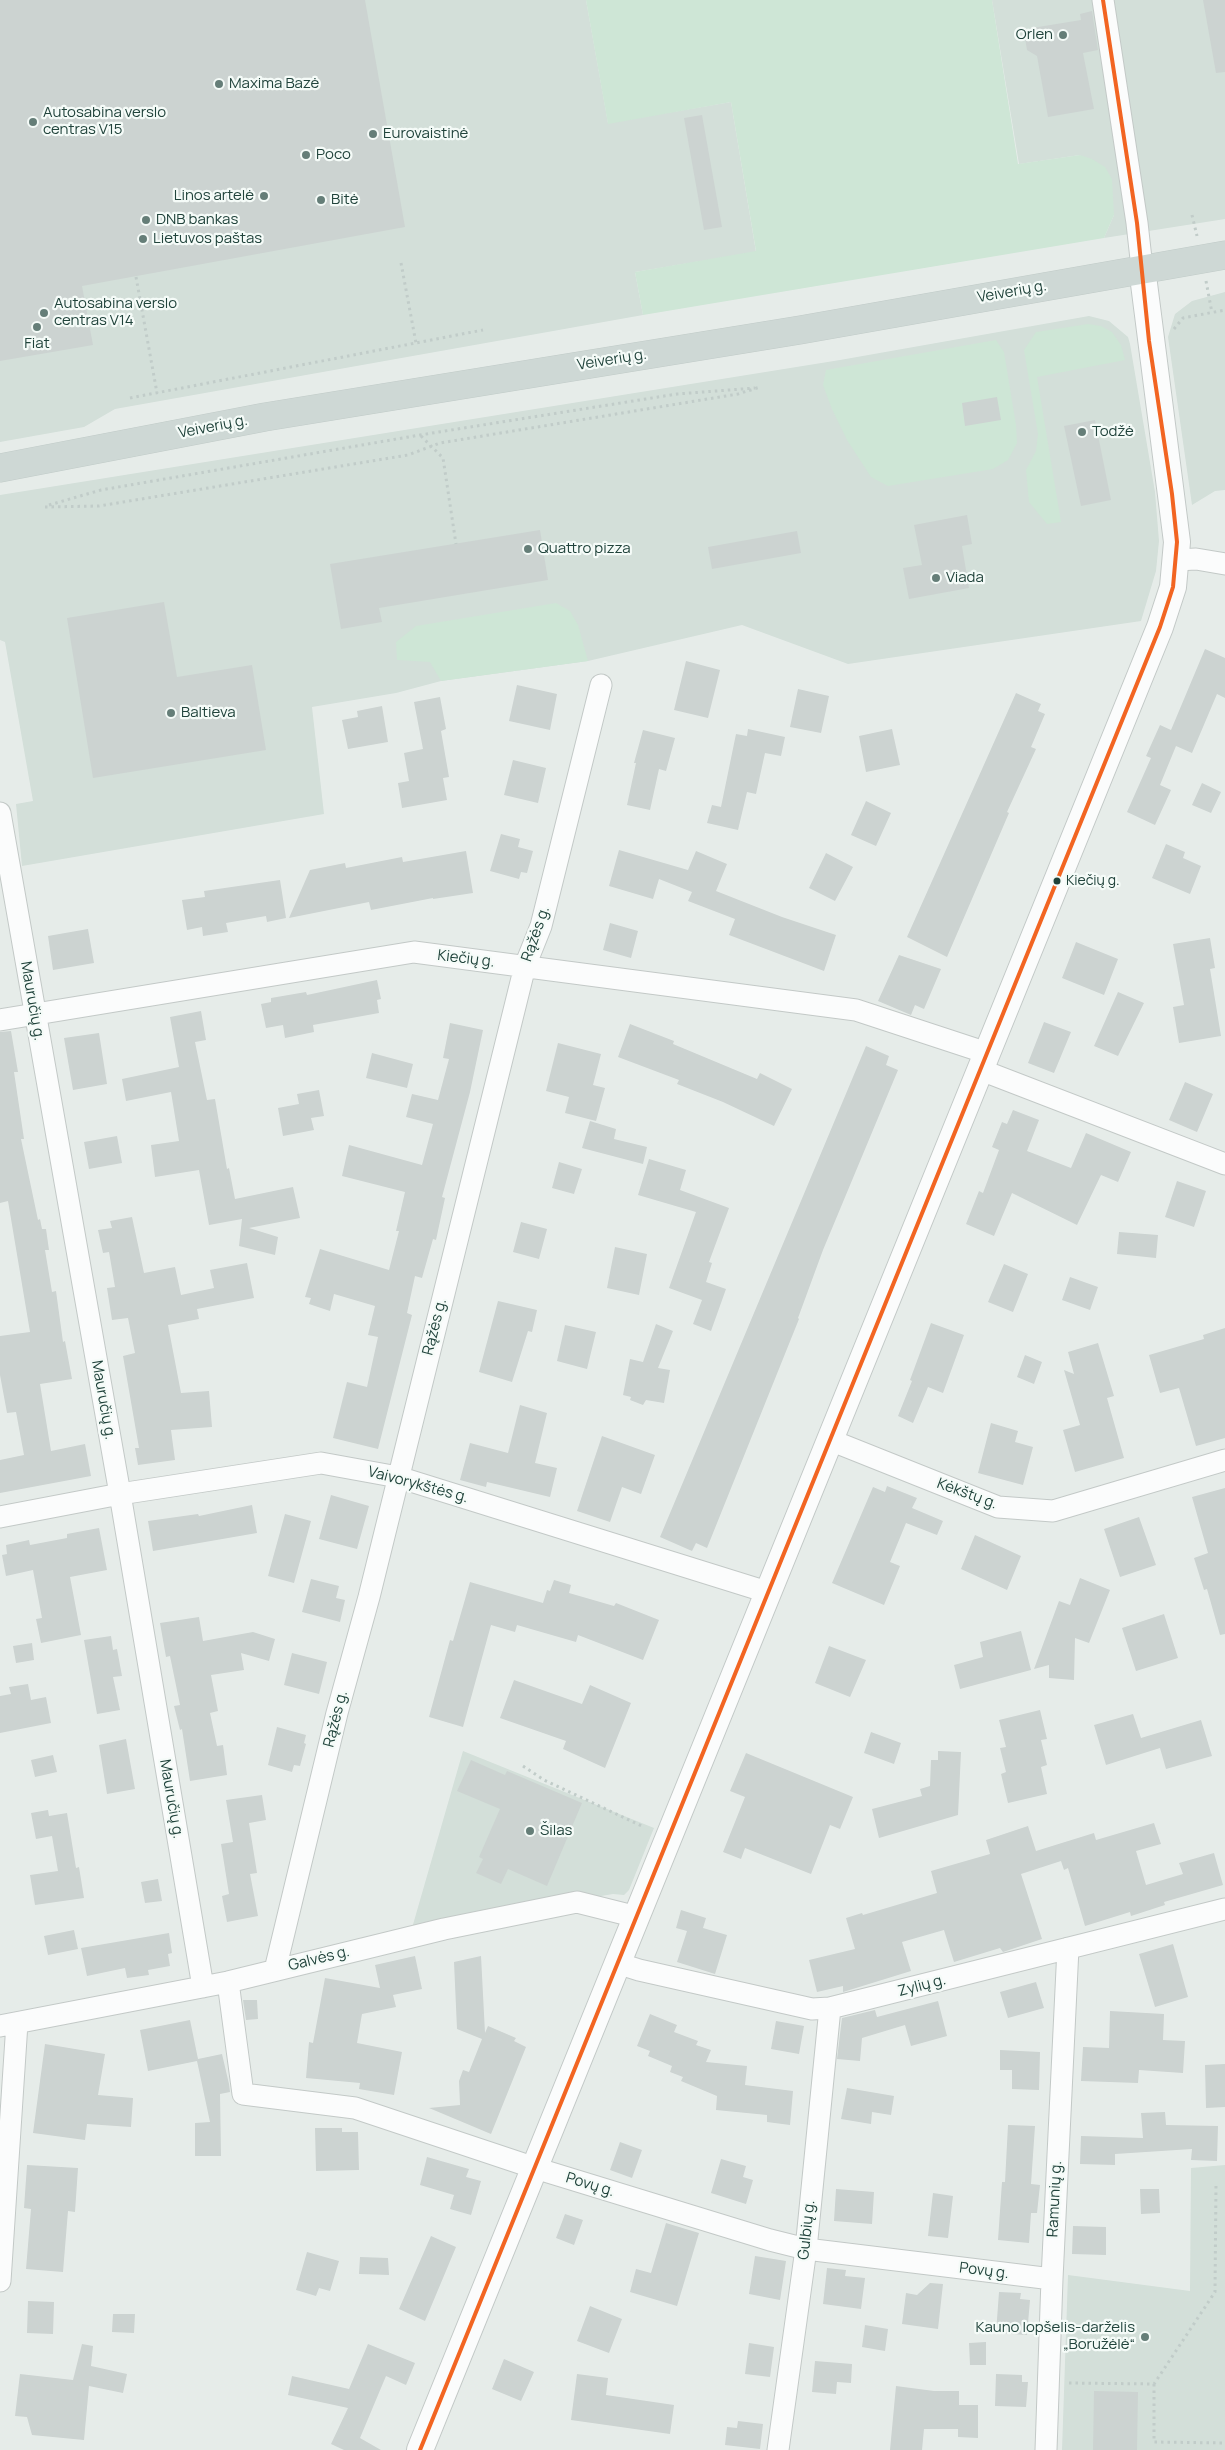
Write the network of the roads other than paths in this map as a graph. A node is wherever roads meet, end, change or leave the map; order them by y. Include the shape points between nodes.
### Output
1 (1103, 0) edge
2 (1225, 255) edge
3 (1142, 268) junction
4 (0, 468) edge
5 (1177, 560) junction
6 (1225, 564) edge
7 (601, 685) dead end
8 (0, 813) edge
9 (525, 966) junction
10 (34, 1013) junction
11 (0, 1020) edge
12 (984, 1062) junction
13 (1225, 1164) edge
14 (830, 1440) junction
15 (1225, 1460) edge
16 (398, 1477) junction
17 (120, 1494) junction
18 (0, 1517) edge
19 (767, 1592) junction
20 (1225, 1909) edge
21 (637, 1917) junction
22 (1068, 1948) junction
23 (617, 1963) junction
24 (275, 1970) junction
25 (228, 1982) junction
26 (203, 1987) junction
27 (830, 2008) junction
28 (8, 2024) edge
29 (534, 2168) junction
30 (806, 2249) junction
31 (1052, 2279) junction
32 (0, 2281) edge
33 (420, 2450) edge
34 (778, 2450) edge
35 (1046, 2450) edge

1 - 3 street
2 - 3 main road, Veiverių g.
3 - 4 main road, Veiverių g. via 800,330 265,417
3 - 5 street via 1149,340 1173,502
5 - 6 street via 1196,559
5 - 12 street via 1173,587 1160,627
7 - 9 street, Rąžės g. via 541,926
8 - 10 street, Mauručių g.
9 - 10 street, Kiečių g. via 414,952
9 - 12 street, Kiečių g. via 856,1010
9 - 16 street, Rąžės g.
10 - 11 street, Kiečių g.
10 - 17 street, Mauručių g.
12 - 13 street, Kiečių g.
12 - 14 street
14 - 15 street, Kėkštų g. via 998,1507 1053,1511
14 - 19 street
16 - 17 street, Vaivorykštės g. via 322,1463
16 - 19 street, Vaivorykštės g.
16 - 24 street, Rąžės g.
17 - 18 street, Vaivorykštės g.
17 - 26 street, Mauručių g.
19 - 21 street
20 - 22 street, Zylių g.
21 - 23 street
21 - 24 street, Galvės g. via 577,1902 444,1929
22 - 27 street, Zylių g.
22 - 31 street, Ramunių g.
23 - 27 street, Zylių g. via 812,2009
23 - 29 street
24 - 25 street, Galvės g.
25 - 26 street, Galvės g.
25 - 29 street, Povų g. via 243,2094 356,2108
26 - 28 street, Galvės g.
27 - 30 street, Gulbių g.
28 - 32 street
29 - 30 street, Povų g.
29 - 33 street
30 - 31 street, Povų g.
30 - 34 street, Gulbių g.
31 - 35 street, Ramunių g.

